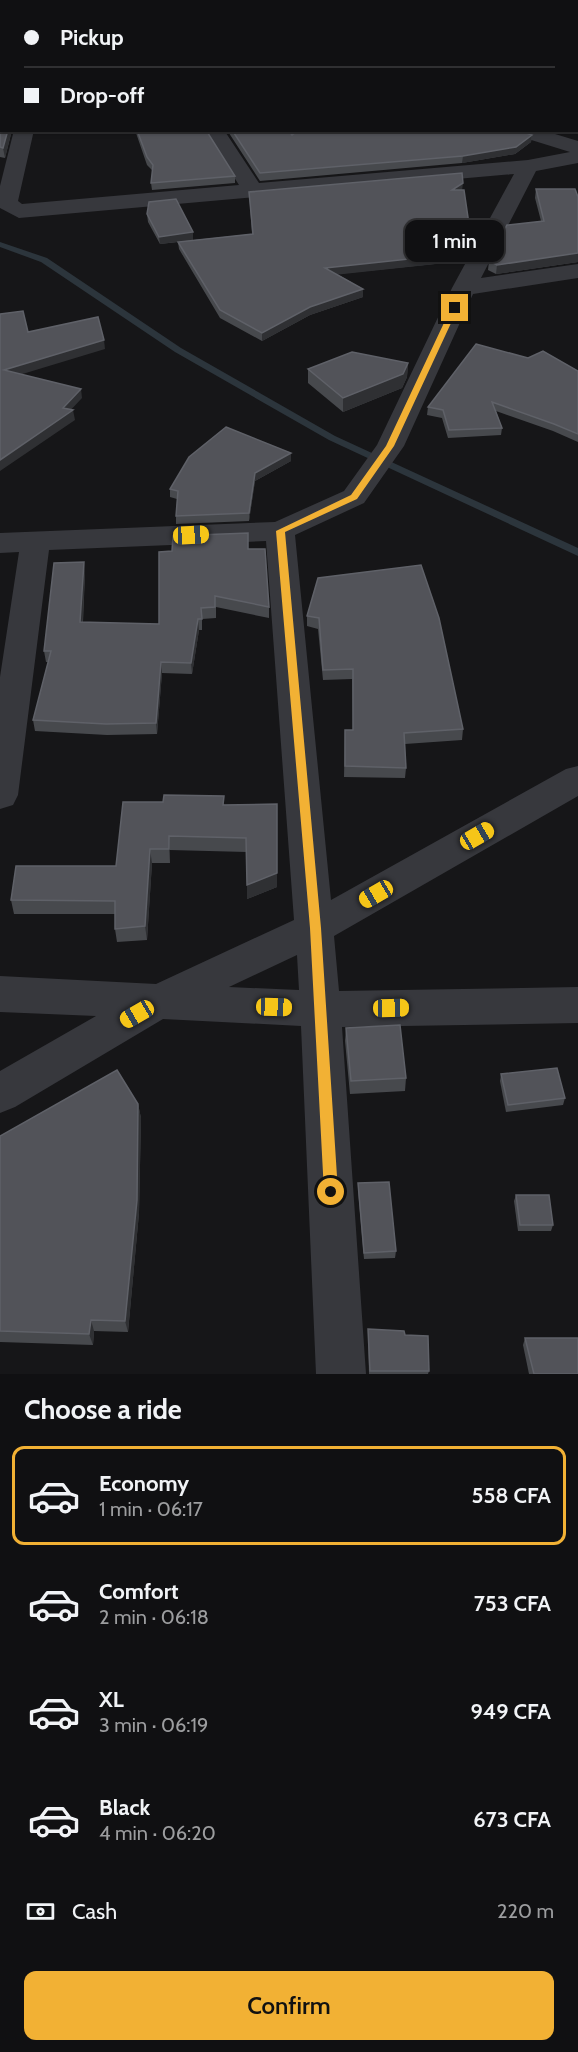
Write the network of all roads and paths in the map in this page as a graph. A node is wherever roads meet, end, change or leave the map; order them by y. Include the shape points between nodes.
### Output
1 (24, 132) edge
2 (215, 132) edge
3 (526, 132) edge
4 (578, 148) edge
5 (578, 157) edge
6 (528, 166) junction
7 (254, 192) junction
8 (578, 271) edge
9 (464, 288) junction
10 (280, 531) junction
11 (35, 542) junction
12 (0, 543) edge
13 (578, 779) edge
14 (0, 795) edge
15 (315, 928) junction
16 (0, 994) edge
17 (157, 1002) junction
18 (578, 1005) edge
19 (321, 1009) junction
20 (0, 1094) edge
21 (341, 1374) edge

1 - 7 street via 7,201 20,212
2 - 7 street
3 - 4 street
5 - 6 street
6 - 7 street
6 - 9 street
8 - 9 street
9 - 10 street via 390,446 354,497
10 - 11 street
10 - 15 street
11 - 12 street
11 - 14 street
13 - 15 street
15 - 17 street
15 - 19 street
16 - 17 street
17 - 19 street
17 - 20 street
18 - 19 street
19 - 21 street

